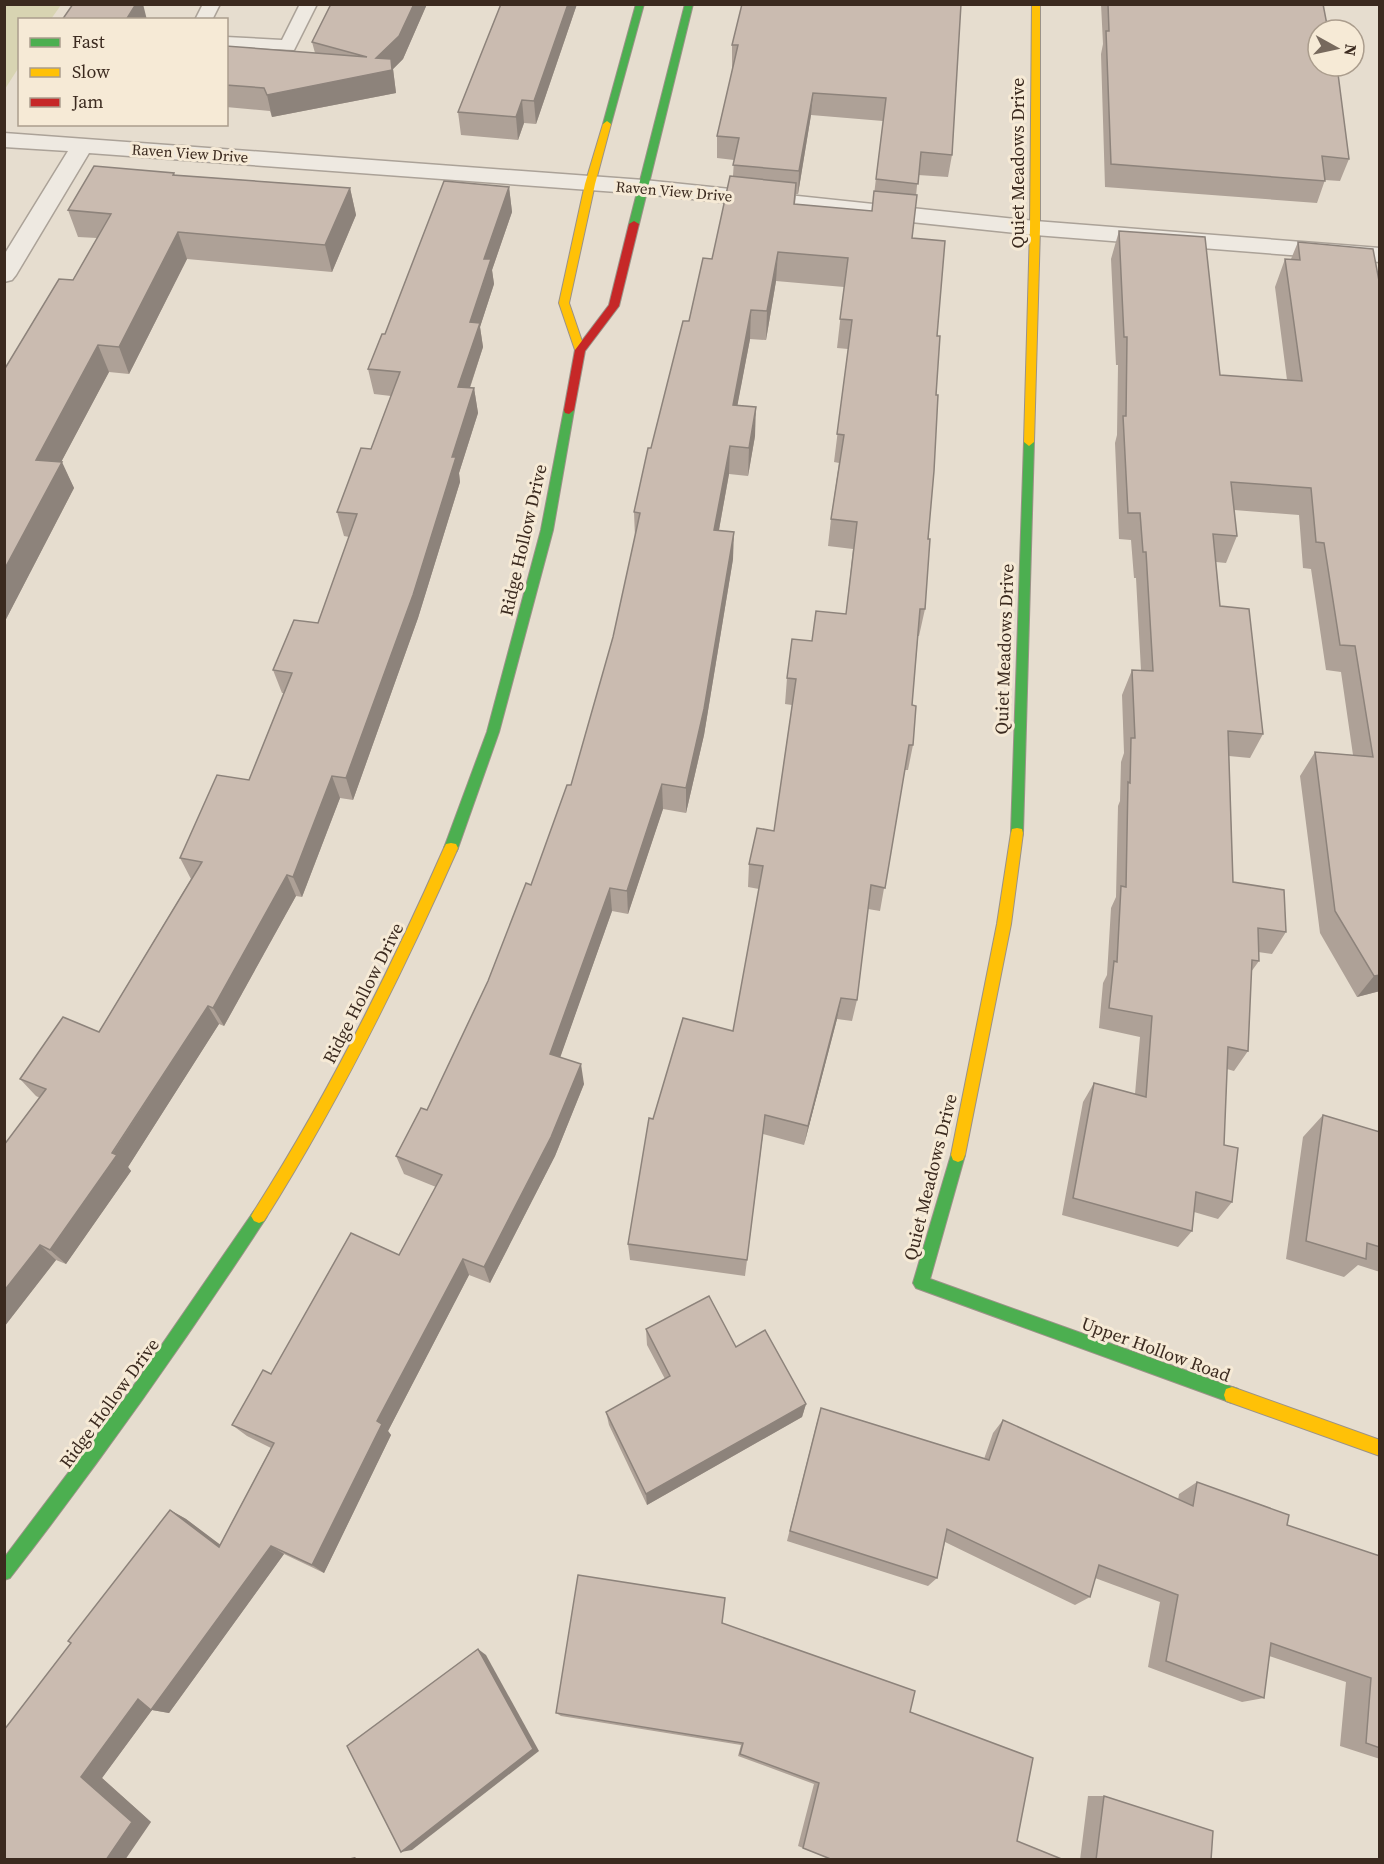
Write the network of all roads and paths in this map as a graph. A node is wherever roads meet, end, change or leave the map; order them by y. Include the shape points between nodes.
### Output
1 (212, 4) edge
2 (309, 4) edge
3 (640, 4) edge
4 (689, 4) edge
5 (1036, 4) edge
6 (204, 18) edge
7 (228, 42) edge
8 (4, 140) edge
9 (83, 145) junction
10 (590, 184) junction
11 (644, 187) junction
12 (1035, 228) junction
13 (1380, 255) edge
14 (4, 275) edge
15 (580, 350) junction
16 (921, 1283) joint
17 (1380, 1448) edge
18 (4, 1572) edge

1 - 6 lane
2 - 7 lane via 288,46
3 - 10 street, Ridge Hollow Drive
4 - 11 street, Ridge Hollow Drive
5 - 12 street, Quiet Meadows Drive
8 - 9 street, Raven View Drive
9 - 10 street, Raven View Drive
9 - 14 street
10 - 11 street, Raven View Drive
10 - 15 street, Ridge Hollow Drive via 564,303
11 - 12 street, Raven View Drive
11 - 15 street, Ridge Hollow Drive via 614,306
12 - 13 street, Raven View Drive
12 - 16 street, Quiet Meadows Drive via 1017,833 1004,924 960,1148
15 - 18 street, Ridge Hollow Drive via 547,530 493,732 459,829 415,931 334,1090 267,1203 186,1328
16 - 17 street, Upper Hollow Road

